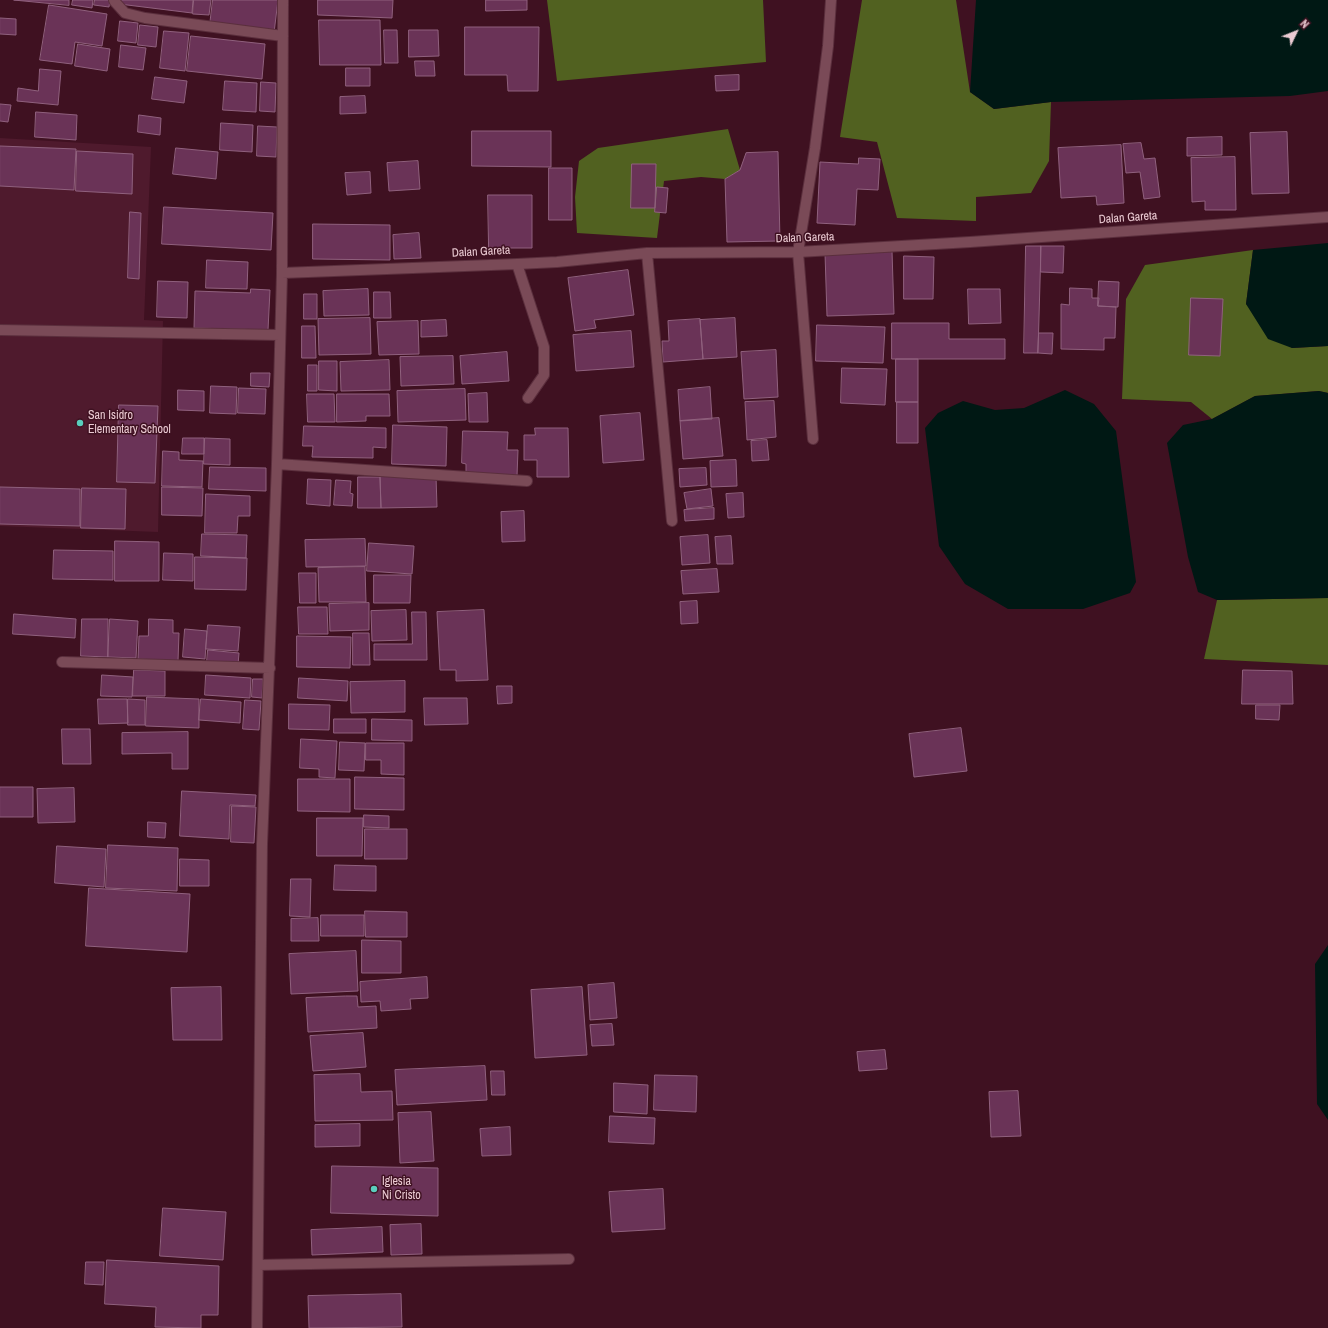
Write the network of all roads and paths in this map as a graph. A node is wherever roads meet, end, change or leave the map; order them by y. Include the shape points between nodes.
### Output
1 (114, 0) edge
2 (283, 0) edge
3 (831, 0) edge
4 (283, 36) junction
5 (1328, 217) edge
6 (647, 252) junction
7 (798, 252) junction
8 (517, 264) junction
9 (282, 273) junction
10 (0, 330) edge
11 (280, 335) junction
12 (528, 398) dead end
13 (813, 439) dead end
14 (277, 464) junction
15 (527, 481) dead end
16 (672, 521) dead end
17 (62, 662) dead end
18 (270, 668) junction
19 (569, 1259) dead end
20 (258, 1265) junction
21 (257, 1328) edge

1 - 4 street via 125,13 146,18
2 - 4 street
3 - 7 street via 815,148
4 - 9 street
5 - 7 street, Dalan Gareta
6 - 7 street, Dalan Gareta
6 - 8 street, Dalan Gareta
6 - 16 street
7 - 13 street
8 - 9 street, Dalan Gareta
8 - 12 street via 544,347 544,375
9 - 11 street
10 - 11 street
11 - 14 street
14 - 15 street
14 - 18 street
17 - 18 street
18 - 20 street via 262,844
19 - 20 street
20 - 21 street

